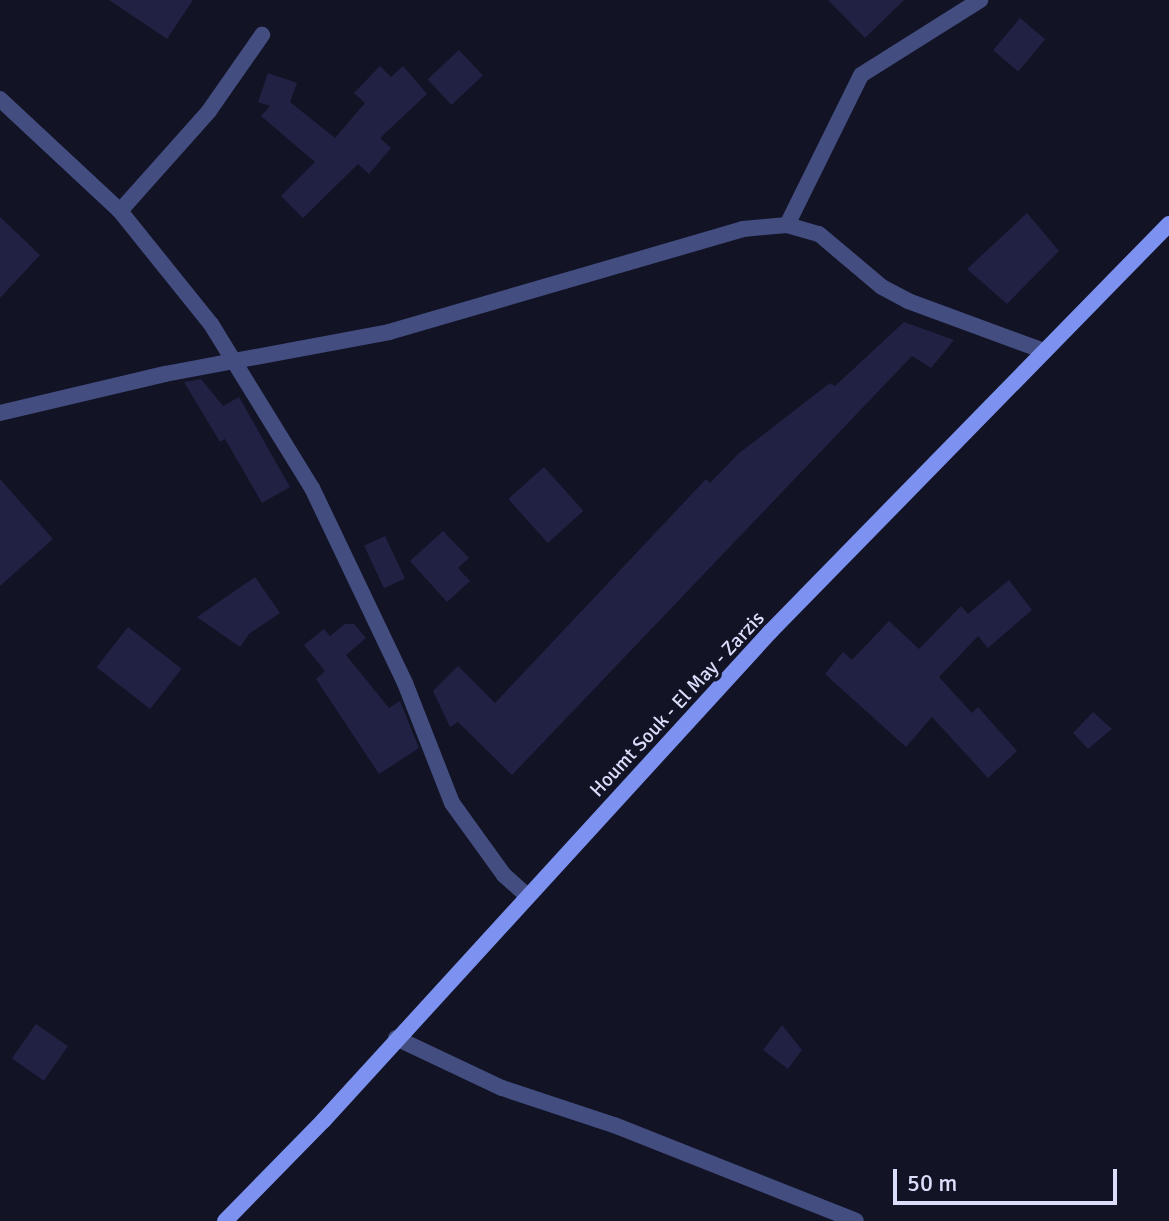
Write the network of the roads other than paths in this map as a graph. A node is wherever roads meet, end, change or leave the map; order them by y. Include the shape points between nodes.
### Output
1 (980, 0) edge
2 (262, 35) dead end
3 (0, 99) edge
4 (120, 211) junction
5 (1169, 224) edge
6 (787, 225) junction
7 (1044, 351) junction
8 (235, 360) junction
9 (0, 413) edge
10 (527, 896) junction
11 (396, 1038) junction
12 (225, 1221) edge
13 (856, 1221) edge

1 - 6 street via 861,75
2 - 4 street via 209,111
3 - 4 street
4 - 8 street via 153,246
5 - 7 main road, Houmt Souk - El May - Zarzis
6 - 7 street via 819,234 882,287 908,301
6 - 8 street via 743,229 389,332
7 - 10 main road, Houmt Souk - El May - Zarzis via 749,655
8 - 9 street
8 - 10 street via 312,488 405,683 452,803 495,864
10 - 11 main road, Houmt Souk - El May - Zarzis
11 - 12 main road, Houmt Souk - El May - Zarzis
11 - 13 street via 502,1088 614,1125

